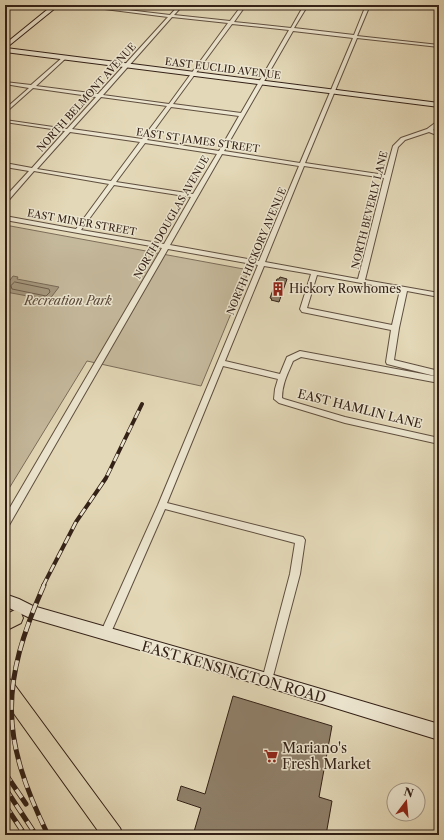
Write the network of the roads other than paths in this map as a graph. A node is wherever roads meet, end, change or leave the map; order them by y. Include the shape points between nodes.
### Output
1 (56, 5) edge
2 (75, 5) edge
3 (119, 5) edge
4 (181, 5) edge
5 (244, 5) edge
6 (306, 5) edge
7 (368, 5) edge
8 (114, 10) junction
9 (171, 16) junction
10 (231, 22) junction
11 (291, 29) junction
12 (355, 36) junction
13 (439, 46) edge
14 (5, 47) edge
15 (5, 50) edge
16 (64, 58) junction
17 (128, 66) junction
18 (193, 74) junction
19 (261, 82) junction
20 (5, 83) edge
21 (33, 86) junction
22 (333, 92) junction
23 (101, 96) junction
24 (170, 105) junction
25 (439, 105) edge
26 (5, 112) edge
27 (241, 115) junction
28 (5, 121) edge
29 (439, 122) edge
30 (68, 130) junction
31 (429, 130) junction
32 (439, 134) edge
33 (143, 141) junction
34 (220, 152) junction
35 (303, 164) junction
36 (5, 165) edge
37 (33, 170) junction
38 (388, 177) junction
39 (111, 183) junction
40 (194, 196) junction
41 (5, 201) edge
42 (5, 218) edge
43 (77, 231) junction
44 (166, 247) junction
45 (261, 264) junction
46 (315, 273) junction
47 (361, 281) junction
48 (404, 289) junction
49 (439, 295) edge
50 (395, 328) junction
51 (221, 364) junction
52 (439, 374) edge
53 (283, 377) junction
54 (439, 380) edge
55 (439, 441) edge
56 (162, 505) junction
57 (5, 524) edge
58 (5, 600) edge
59 (14, 617) edge
60 (104, 634) junction
61 (268, 680) junction
62 (5, 686) edge
63 (439, 732) edge
64 (113, 835) edge

1 - 14 street
2 - 8 street
3 - 8 street
4 - 9 street, NORTH BELMONT AVENUE
5 - 10 street
6 - 11 street, NORTH DOUGLAS AVENUE
7 - 12 street, NORTH HICKORY AVENUE
8 - 9 street
9 - 10 street
9 - 17 street, NORTH BELMONT AVENUE
10 - 11 street
10 - 18 street
11 - 12 street
11 - 19 street, NORTH DOUGLAS AVENUE
12 - 13 street
12 - 22 street, NORTH HICKORY AVENUE
15 - 16 street, EAST EUCLID AVENUE
16 - 17 street, EAST EUCLID AVENUE
16 - 21 street
17 - 18 street, EAST EUCLID AVENUE
17 - 23 street, NORTH BELMONT AVENUE
18 - 19 street, EAST EUCLID AVENUE
18 - 24 street
19 - 22 street, EAST EUCLID AVENUE
19 - 27 street, NORTH DOUGLAS AVENUE
20 - 21 street
21 - 23 street
21 - 26 street
22 - 25 street, EAST EUCLID AVENUE
22 - 35 street, NORTH HICKORY AVENUE
23 - 24 street
23 - 30 street, NORTH BELMONT AVENUE
24 - 27 street
24 - 33 street
27 - 34 street, NORTH DOUGLAS AVENUE
28 - 30 street, EAST ST JAMES STREET
29 - 31 street, NORTH BEVERLY LANE
30 - 33 street, EAST ST JAMES STREET
30 - 37 street, NORTH BELMONT AVENUE
31 - 32 street
31 - 38 street, NORTH BEVERLY LANE via 408,136 396,144
33 - 34 street, EAST ST JAMES STREET
33 - 39 street
34 - 35 street, EAST ST JAMES STREET
34 - 40 street, NORTH DOUGLAS AVENUE
35 - 38 street, EAST ST JAMES STREET
35 - 45 street, NORTH HICKORY AVENUE
36 - 37 street
37 - 39 street
37 - 41 street, NORTH BELMONT AVENUE
38 - 47 street, NORTH BEVERLY LANE
39 - 40 street
39 - 43 street
40 - 44 street, NORTH DOUGLAS AVENUE
42 - 43 street, EAST MINER STREET
43 - 44 street, EAST MINER STREET
44 - 45 street, EAST MINER STREET
44 - 57 street, NORTH DOUGLAS AVENUE
45 - 46 street, EAST MINER STREET
45 - 51 street, NORTH HICKORY AVENUE
46 - 47 street, EAST MINER STREET
46 - 50 street via 304,310
47 - 48 street, EAST MINER STREET
48 - 49 street, EAST MINER STREET
48 - 50 street
50 - 52 street via 390,362
51 - 53 street
51 - 56 street, NORTH HICKORY AVENUE
53 - 54 street, EAST HAMLIN LANE via 290,359 300,354
53 - 55 street, EAST HAMLIN LANE via 278,400 345,420
56 - 60 street, NORTH HICKORY AVENUE
56 - 61 street via 300,540 295,574
58 - 59 street, EAST KENSINGTON ROAD via 14,603
59 - 60 street, EAST KENSINGTON ROAD
60 - 61 street, EAST KENSINGTON ROAD
61 - 63 street, EAST KENSINGTON ROAD
62 - 64 main road

